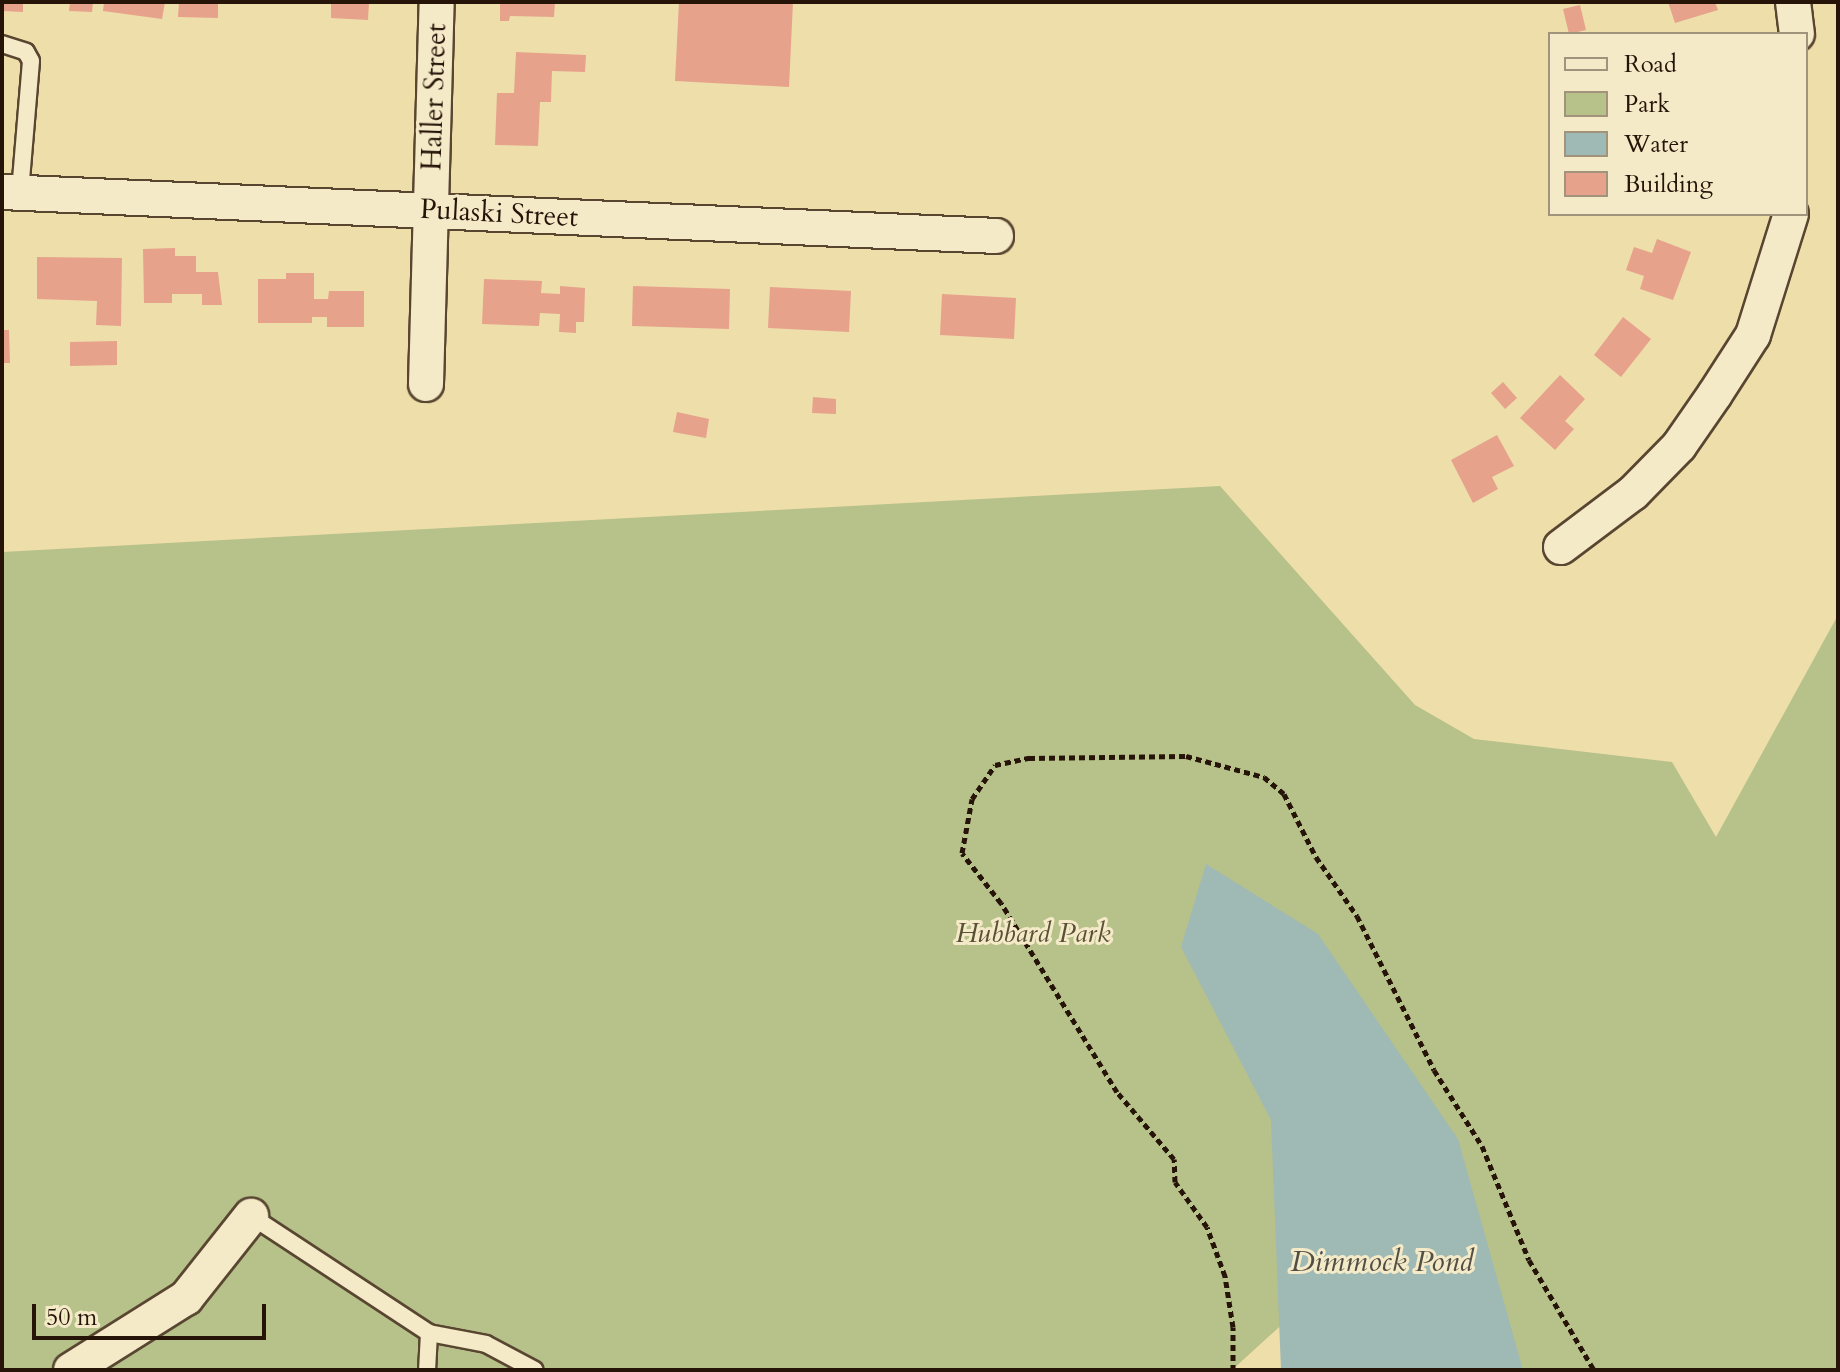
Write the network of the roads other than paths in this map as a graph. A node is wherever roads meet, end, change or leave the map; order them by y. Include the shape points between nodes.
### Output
1 (437, 2) edge
2 (1793, 2) edge
3 (1797, 32) edge
4 (2, 44) edge
5 (11, 192) edge
6 (431, 209) junction
7 (1790, 216) edge
8 (996, 236) dead end
9 (426, 384) dead end
10 (1561, 547) dead end
11 (251, 1216) joint
12 (429, 1333) junction
13 (71, 1370) edge
14 (427, 1370) edge
15 (535, 1370) edge

1 - 6 street, Haller Street
2 - 3 street
4 - 5 lane via 26,52 31,61
5 - 6 street, Pulaski Street
6 - 8 street, Pulaski Street
6 - 9 street, Haller Street
7 - 10 street via 1753,335 1679,446 1633,493
11 - 12 lane
11 - 13 street via 186,1298
12 - 14 lane
12 - 15 lane via 486,1344

